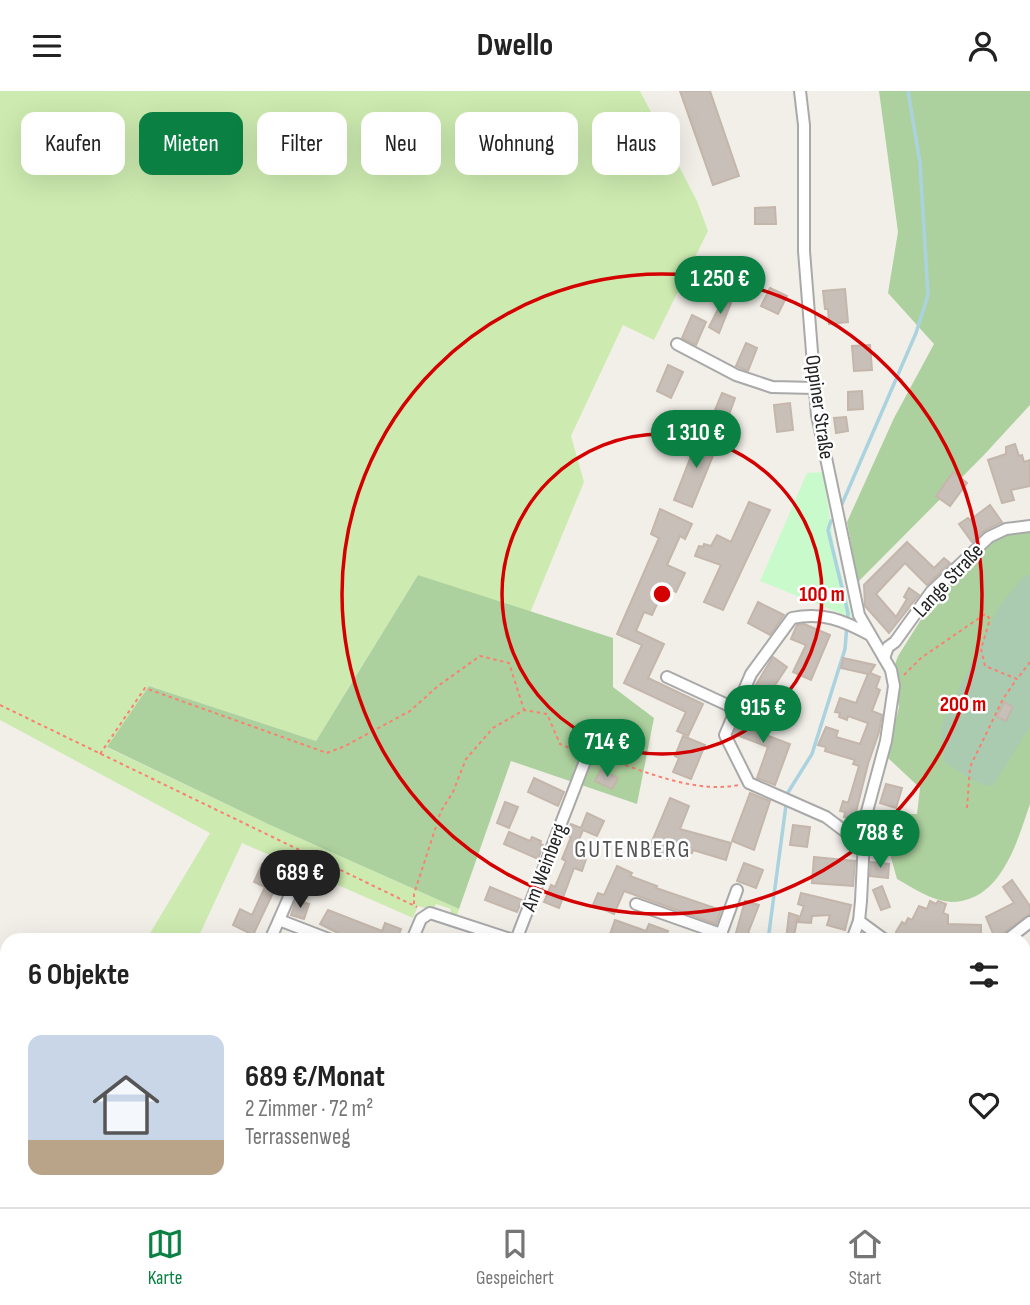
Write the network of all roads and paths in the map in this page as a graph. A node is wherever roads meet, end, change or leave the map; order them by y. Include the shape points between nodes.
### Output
1 (800, 91) edge
2 (677, 344) dead end
3 (815, 388) junction
4 (1030, 526) edge
5 (870, 635) junction
6 (884, 658) junction
7 (1030, 662) edge
8 (667, 677) dead end
9 (1017, 679) junction
10 (894, 686) junction
11 (0, 705) edge
12 (734, 708) junction
13 (524, 710) junction
14 (100, 754) junction
15 (587, 756) junction
16 (749, 783) junction
17 (967, 808) dead end
18 (863, 845) junction
19 (308, 853) junction
20 (299, 874) joint
21 (737, 890) dead end
22 (414, 904) junction
23 (636, 904) dead end
24 (424, 916) junction
25 (279, 920) junction
26 (859, 921) junction
27 (1030, 922) edge
28 (273, 933) edge
29 (313, 933) edge
30 (414, 933) edge
31 (494, 933) edge
32 (517, 933) edge
33 (711, 933) edge
34 (722, 933) edge
35 (855, 933) edge
36 (875, 933) edge
37 (1016, 933) edge

1 - 3 street, Oppiner Straße via 804,251
2 - 3 street via 736,375 772,387
3 - 5 street, Oppiner Straße via 859,615
4 - 6 street, Lange Straße via 1006,529 979,545 931,593
5 - 6 street, Oppiner Straße
5 - 12 street via 813,614 792,618 751,674
6 - 10 street, Oppiner Straße
7 - 9 path
8 - 12 street
9 - 10 path via 985,666 981,649 990,619 985,614 921,657
9 - 17 path via 970,767
10 - 18 street
11 - 14 path
12 - 16 street via 725,734
13 - 14 path via 509,663 481,656 410,711 327,753 145,688
13 - 15 path via 547,713 560,744
13 - 22 path via 493,728 466,759 434,832
14 - 19 path
15 - 16 path via 721,789
15 - 32 street, Am Weinberg
16 - 18 street via 826,817
18 - 26 street
19 - 20 path
19 - 22 path
20 - 25 street
21 - 34 street
22 - 24 path
23 - 33 street
24 - 30 street
24 - 31 street, Am Weinberg via 436,913
25 - 28 street
25 - 29 street
26 - 35 street
26 - 36 street
27 - 37 street

